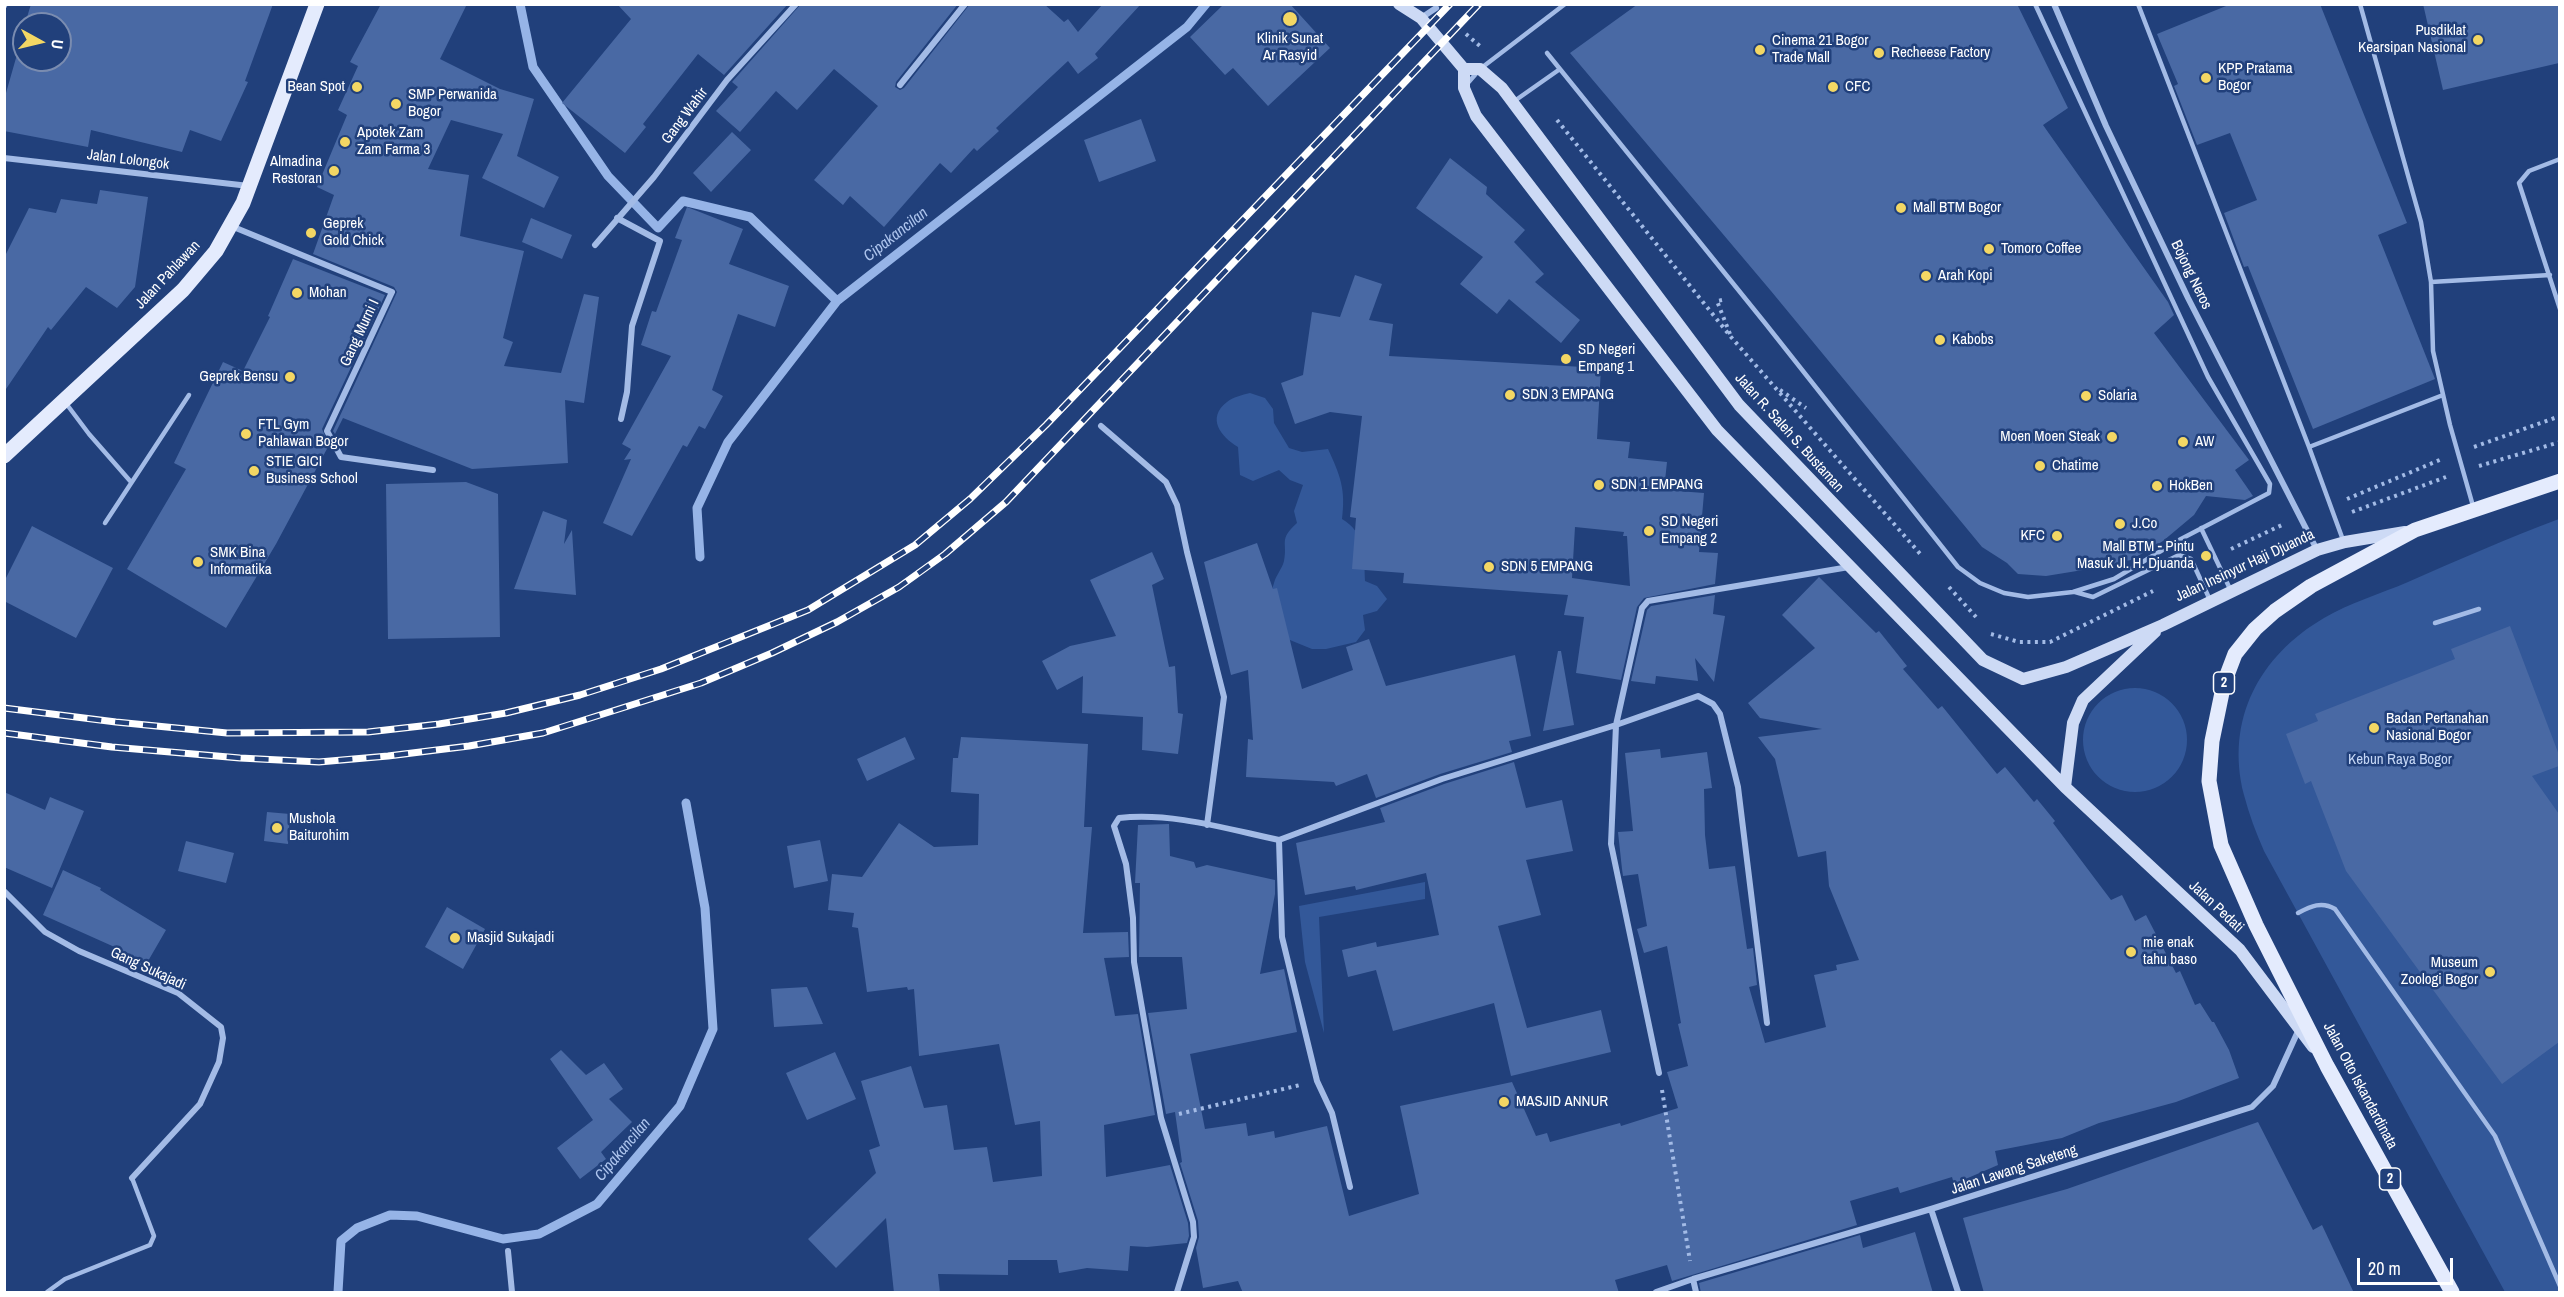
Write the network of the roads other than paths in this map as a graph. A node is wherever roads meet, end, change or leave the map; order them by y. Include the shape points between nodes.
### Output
1 (317, 4) edge
2 (796, 4) edge
3 (965, 4) edge
4 (1399, 4) edge
5 (1565, 4) edge
6 (2036, 4) edge
7 (2054, 4) edge
8 (2138, 4) edge
9 (2360, 4) edge
10 (1436, 8) dead end
11 (1421, 18) junction
12 (1547, 52) dead end
13 (1464, 69) junction
14 (1480, 69) junction
15 (1560, 69) junction
16 (900, 85) dead end
17 (1464, 88) junction
18 (1513, 102) junction
19 (4, 158) edge
20 (2559, 159) edge
21 (249, 186) junction
22 (619, 216) junction
23 (231, 226) junction
24 (595, 245) dead end
25 (2550, 275) junction
26 (2431, 282) junction
27 (2559, 309) edge
28 (189, 395) dead end
29 (2443, 395) junction
30 (63, 400) junction
31 (621, 419) dead end
32 (1101, 426) dead end
33 (2309, 447) junction
34 (4, 456) edge
35 (433, 470) dead end
36 (2559, 481) edge
37 (131, 482) junction
38 (2474, 509) junction
39 (105, 523) dead end
40 (2201, 528) junction
41 (2415, 530) junction
42 (2345, 542) junction
43 (2317, 550) junction
44 (1851, 567) junction
45 (2073, 592) junction
46 (2231, 592) junction
47 (2211, 601) junction
48 (2479, 609) dead end
49 (2435, 623) dead end
50 (2163, 625) junction
51 (1616, 725) junction
52 (2065, 787) junction
53 (1207, 825) junction
54 (1279, 840) junction
55 (4, 891) edge
56 (2298, 913) dead end
57 (2256, 925) joint
58 (1767, 1023) dead end
59 (2299, 1029) junction
60 (2327, 1066) junction
61 (1659, 1073) road end
62 (132, 1178) joint
63 (1350, 1187) dead end
64 (1931, 1209) junction
65 (508, 1251) dead end
66 (1694, 1279) junction
67 (2559, 1286) edge
68 (47, 1293) edge
69 (512, 1293) edge
70 (1177, 1293) edge
71 (1656, 1293) edge
72 (1696, 1293) edge
73 (1958, 1293) edge
74 (2452, 1293) edge

1 - 21 main road, Jalan Pahlawan
2 - 22 street, Gang Wahir via 727,81
3 - 16 street
4 - 11 main road
5 - 14 lane
6 - 40 lane via 2208,377 2270,484 2269,493
7 - 43 street, Bojong Neros via 2106,126 2188,298
8 - 33 lane
9 - 26 lane via 2421,222
10 - 11 street
11 - 13 main road
12 - 15 lane
13 - 14 main road
13 - 17 main road
14 - 17 lane
14 - 18 main road, Jalan R. Saleh S. Bustaman
15 - 18 lane
15 - 45 lane via 1958,567 1980,583 2004,593 2028,597
17 - 44 main road via 1476,116 1717,430
18 - 50 main road, Jalan R. Saleh S. Bustaman via 1739,405 1983,660 2023,679 2066,667
19 - 21 street, Jalan Lolongok
20 - 25 lane via 2529,171 2519,183
21 - 23 main road, Jalan Pahlawan
22 - 24 street, Gang Wahir
22 - 31 street via 660,241 632,326
23 - 30 main road, Jalan Pahlawan via 183,290
23 - 35 street, Gang Murni I via 392,291 327,431 341,457
25 - 26 lane
25 - 27 lane
26 - 29 lane via 2433,351
28 - 37 lane
29 - 33 lane
29 - 38 lane
30 - 34 main road, Jalan Pahlawan
30 - 37 lane
32 - 53 street via 1166,482 1182,522 1186,552 1224,697
33 - 42 lane
36 - 38 main road, Jalan Insinyur Haji Djuanda / 2
37 - 39 lane
38 - 41 main road, Jalan Insinyur Haji Djuanda / 2
40 - 45 lane via 2114,579
40 - 46 lane
41 - 42 main road, Jalan Insinyur Haji Djuanda
41 - 57 main road, Jalan Insinyur Haji Djuanda / 2 via 2311,586 2254,629 2235,654 2224,683 2209,781 2221,845
42 - 43 main road, Jalan Insinyur Haji Djuanda
43 - 46 main road, Jalan Insinyur Haji Djuanda
44 - 51 street via 1648,601 1642,608
44 - 52 main road
45 - 47 lane via 2093,597 2179,555 2191,559
46 - 47 main road, Jalan Insinyur Haji Djuanda
47 - 50 main road, Jalan Insinyur Haji Djuanda
48 - 49 lane
50 - 52 main road via 2083,700 2073,723
51 - 54 street via 1442,779
51 - 58 street via 1698,696 1713,704 1720,714 1738,787
51 - 61 street via 1611,844
52 - 59 main road, Jalan Pedati via 2240,950
53 - 54 street
53 - 70 street via 1142,816 1119,818 1114,826 1126,864 1134,962 1161,1118 1193,1222 1194,1237
54 - 63 street via 1282,937 1317,1081 1332,1113
55 - 62 street, Gang Sukajadi via 45,932 79,951 178,993 220,1027 223,1038 219,1062 200,1104
56 - 67 lane via 2327,904 2335,909 2475,1107 2495,1136
57 - 60 main road, Jalan Otto Iskandardinata / 2
59 - 60 main road, Jalan Pedati
59 - 64 street, Jalan Lawang Saketeng via 2273,1086 2253,1107
60 - 74 main road, Jalan Otto Iskandardinata / 2
62 - 68 lane via 154,1236 150,1245 65,1279
64 - 66 street, Jalan Lawang Saketeng
64 - 73 street
65 - 69 street
66 - 71 street, Jalan Lawang Saketeng
66 - 72 street

